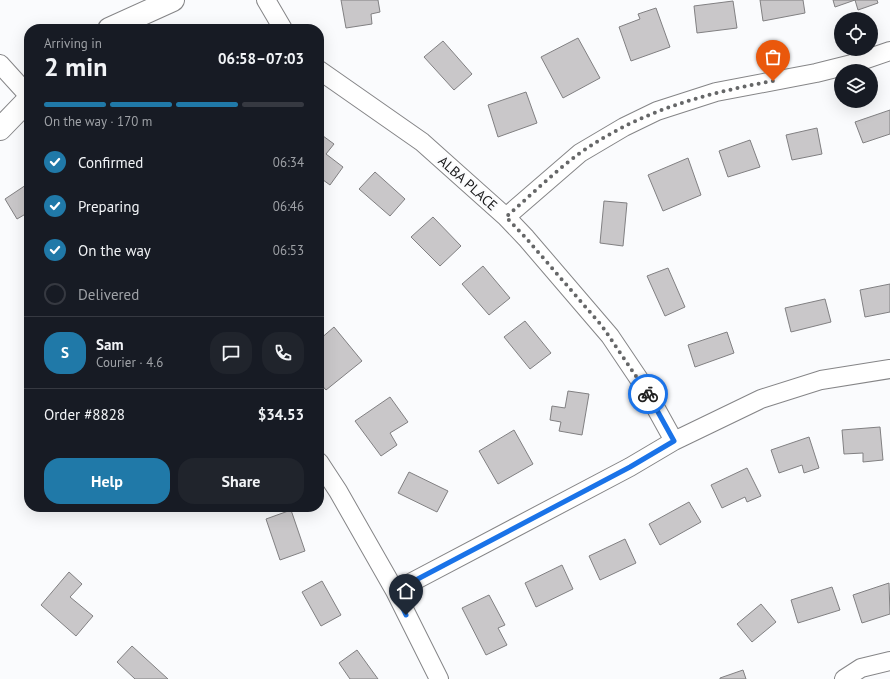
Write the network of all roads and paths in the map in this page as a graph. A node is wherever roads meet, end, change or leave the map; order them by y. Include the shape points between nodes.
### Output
1 (173, 0) edge
2 (266, 0) edge
3 (120, 24) edge
4 (280, 24) edge
5 (890, 51) edge
6 (0, 64) edge
7 (324, 73) edge
8 (24, 92) edge
9 (24, 103) edge
10 (0, 129) edge
11 (506, 217) junction
12 (890, 369) edge
13 (674, 441) junction
14 (324, 470) edge
15 (395, 591) junction
16 (890, 661) edge
17 (440, 679) edge
18 (844, 679) edge

1 - 3 street
2 - 4 street
5 - 11 street via 816,73 716,92 657,111 580,153
6 - 8 street
7 - 11 street, ALBA PLACE via 422,142
9 - 10 street
11 - 13 street, ALBA PLACE via 610,336 643,385
12 - 13 street via 838,376 790,389 761,399
13 - 15 street via 630,467
14 - 15 street
15 - 17 street
16 - 18 street via 861,668

